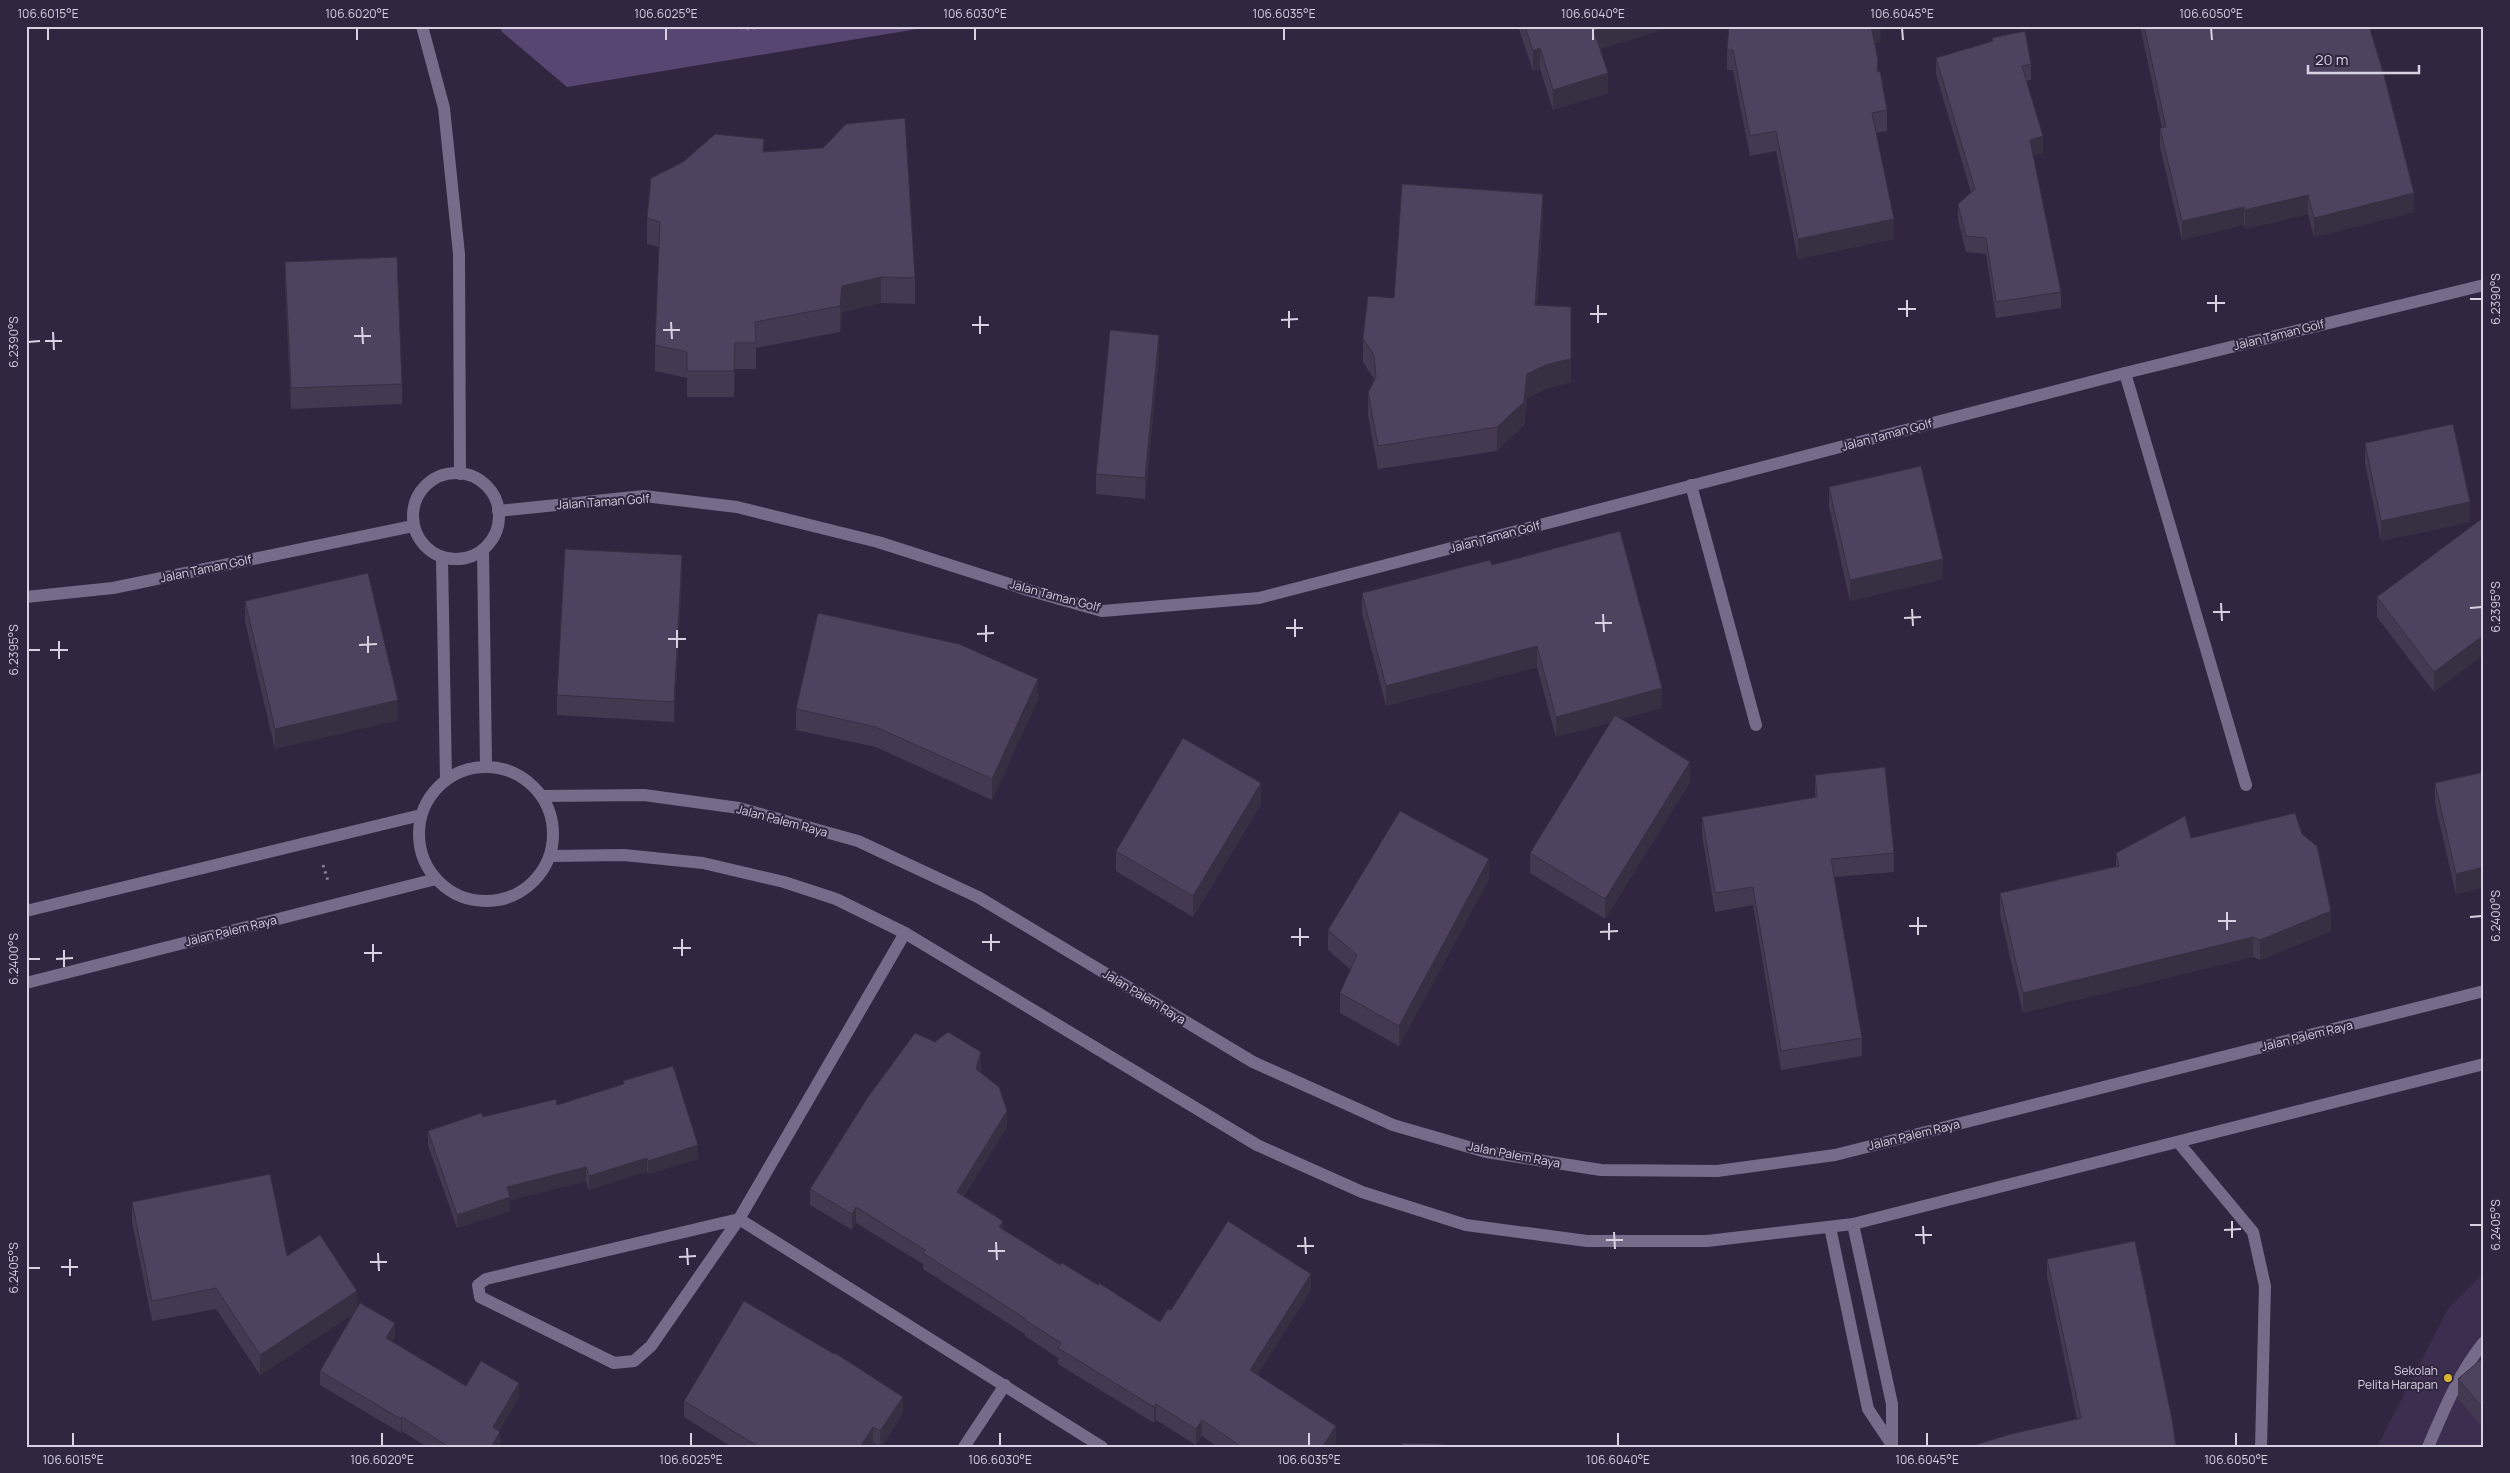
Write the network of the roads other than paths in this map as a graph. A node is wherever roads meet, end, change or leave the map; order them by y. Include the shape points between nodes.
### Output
1 (422, 26) edge
2 (2484, 285) edge
3 (2125, 373) junction
4 (460, 474) junction
5 (1692, 485) junction
6 (498, 511) junction
7 (413, 526) junction
8 (483, 550) junction
9 (442, 557) junction
10 (26, 597) edge
11 (1756, 725) dead end
12 (486, 766) junction
13 (446, 780) junction
14 (2246, 784) dead end
15 (542, 796) junction
16 (422, 815) junction
17 (550, 856) junction
18 (436, 879) junction
19 (26, 911) edge
20 (905, 933) junction
21 (26, 983) edge
22 (2484, 991) edge
23 (2484, 1064) edge
24 (2178, 1142) junction
25 (739, 1218) junction
26 (1853, 1224) junction
27 (1830, 1227) junction
28 (2484, 1342) edge
29 (1005, 1385) junction
30 (1892, 1446) edge
31 (964, 1447) edge
32 (1102, 1447) edge
33 (2261, 1447) edge
34 (2428, 1447) edge

1 - 4 street via 444,108 459,254
2 - 3 street, Jalan Taman Golf
3 - 5 street, Jalan Taman Golf
3 - 14 street
4 - 6 street via 486,486
4 - 7 street via 446,474 423,488 415,500
5 - 6 street, Jalan Taman Golf via 1259,598 1102,611 878,542 737,507 644,496
5 - 11 street
6 - 8 street via 498,526
7 - 9 street via 429,551
7 - 10 street, Jalan Taman Golf via 113,588
8 - 9 street via 456,560
8 - 12 street
9 - 13 street
12 - 13 street via 465,770
12 - 15 street via 508,770 527,780
13 - 16 street via 430,796
15 - 17 street via 551,815 554,835
15 - 22 street, Jalan Palem Raya via 653,796 739,808 858,841 978,898 1253,1062 1393,1125 1486,1152 1602,1170 1717,1171 1835,1155
16 - 18 street via 419,838 424,860
16 - 19 street
17 - 18 street via 539,876 522,891 500,900 477,901 455,894
17 - 20 street via 624,855 703,863 784,882 836,899
18 - 21 street, Jalan Palem Raya
20 - 25 street
20 - 27 street via 1257,1145 1362,1192 1466,1225 1587,1241 1707,1241
23 - 24 street
24 - 26 street
24 - 33 street via 2253,1232 2265,1286
25 - 25 street via 651,1346 634,1361 614,1363 480,1297 478,1286 486,1279
25 - 29 street
26 - 27 street
26 - 30 street via 1892,1404
27 - 30 street via 1868,1409
28 - 34 street via 2456,1382
29 - 31 street
29 - 32 street

